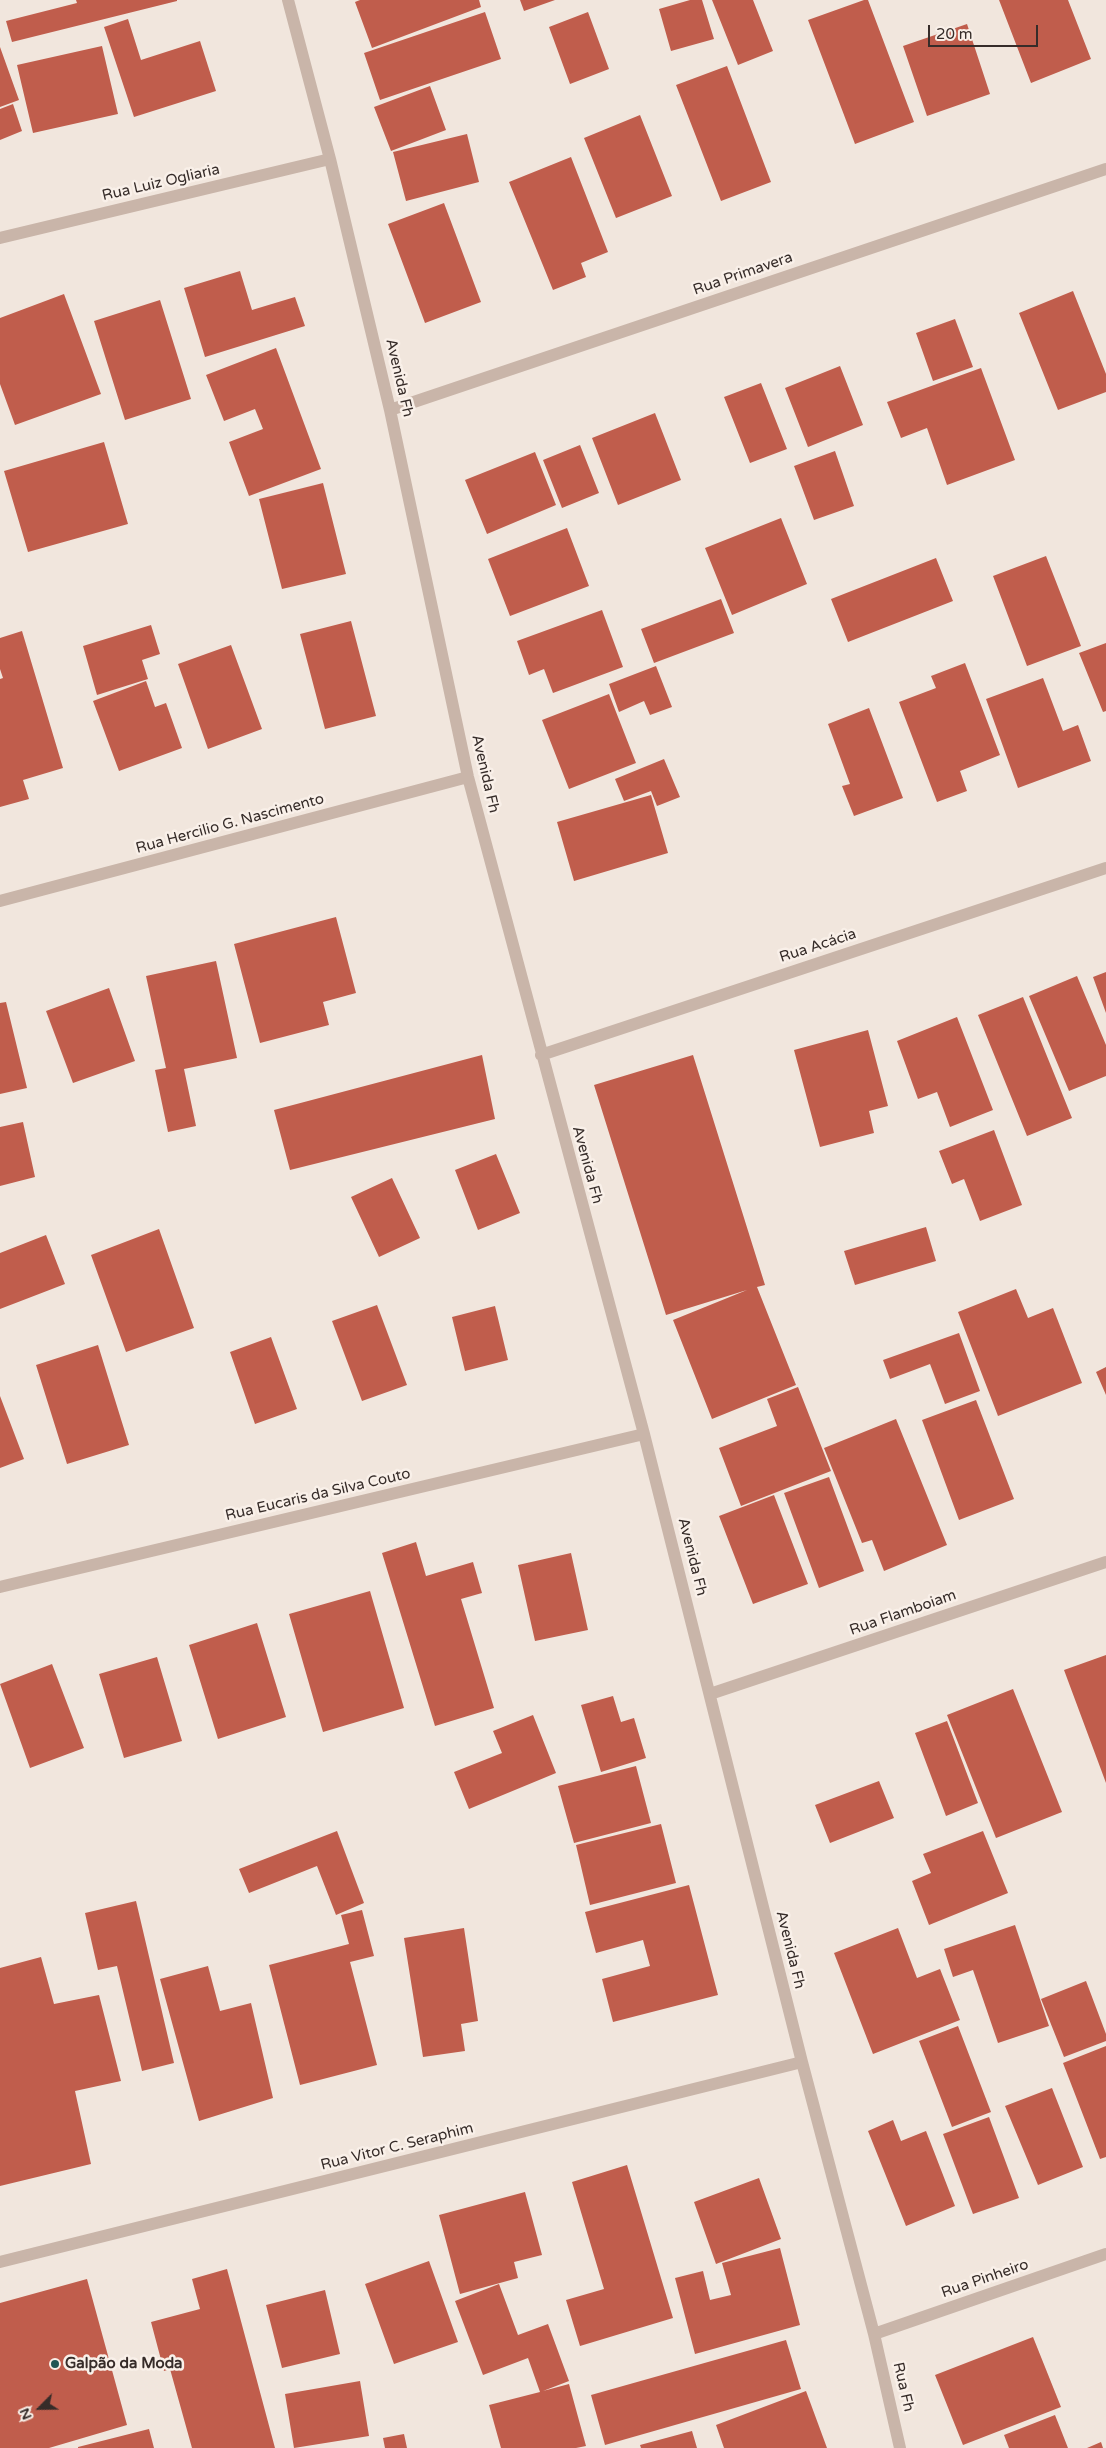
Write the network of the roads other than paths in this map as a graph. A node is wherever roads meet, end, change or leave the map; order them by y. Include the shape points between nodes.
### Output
1 (288, 0) edge
2 (330, 160) junction
3 (1106, 169) edge
4 (0, 238) edge
5 (390, 410) junction
6 (468, 777) junction
7 (1106, 868) edge
8 (0, 901) edge
9 (541, 1055) junction
10 (644, 1434) junction
11 (1106, 1562) edge
12 (0, 1587) edge
13 (710, 1694) junction
14 (802, 2062) junction
15 (1106, 2254) edge
16 (0, 2262) edge
17 (874, 2334) junction
18 (900, 2448) edge

1 - 2 street, Avenida Fh
2 - 4 street, Rua Luiz Ogliaria
2 - 5 street, Avenida Fh
3 - 5 street, Rua Primavera
5 - 6 street, Avenida Fh
6 - 8 street, Rua Hercilio G. Nascimento
6 - 9 street, Avenida Fh
7 - 9 street, Rua Acácia
9 - 10 street, Avenida Fh
10 - 12 street, Rua Eucaris da Silva Couto
10 - 13 street, Avenida Fh
11 - 13 street, Rua Flamboiam
13 - 14 street, Avenida Fh
14 - 16 street, Rua Vitor C. Seraphim
14 - 17 street, Avenida Fh
15 - 17 street, Rua Pinheiro
17 - 18 street, Rua Fh

